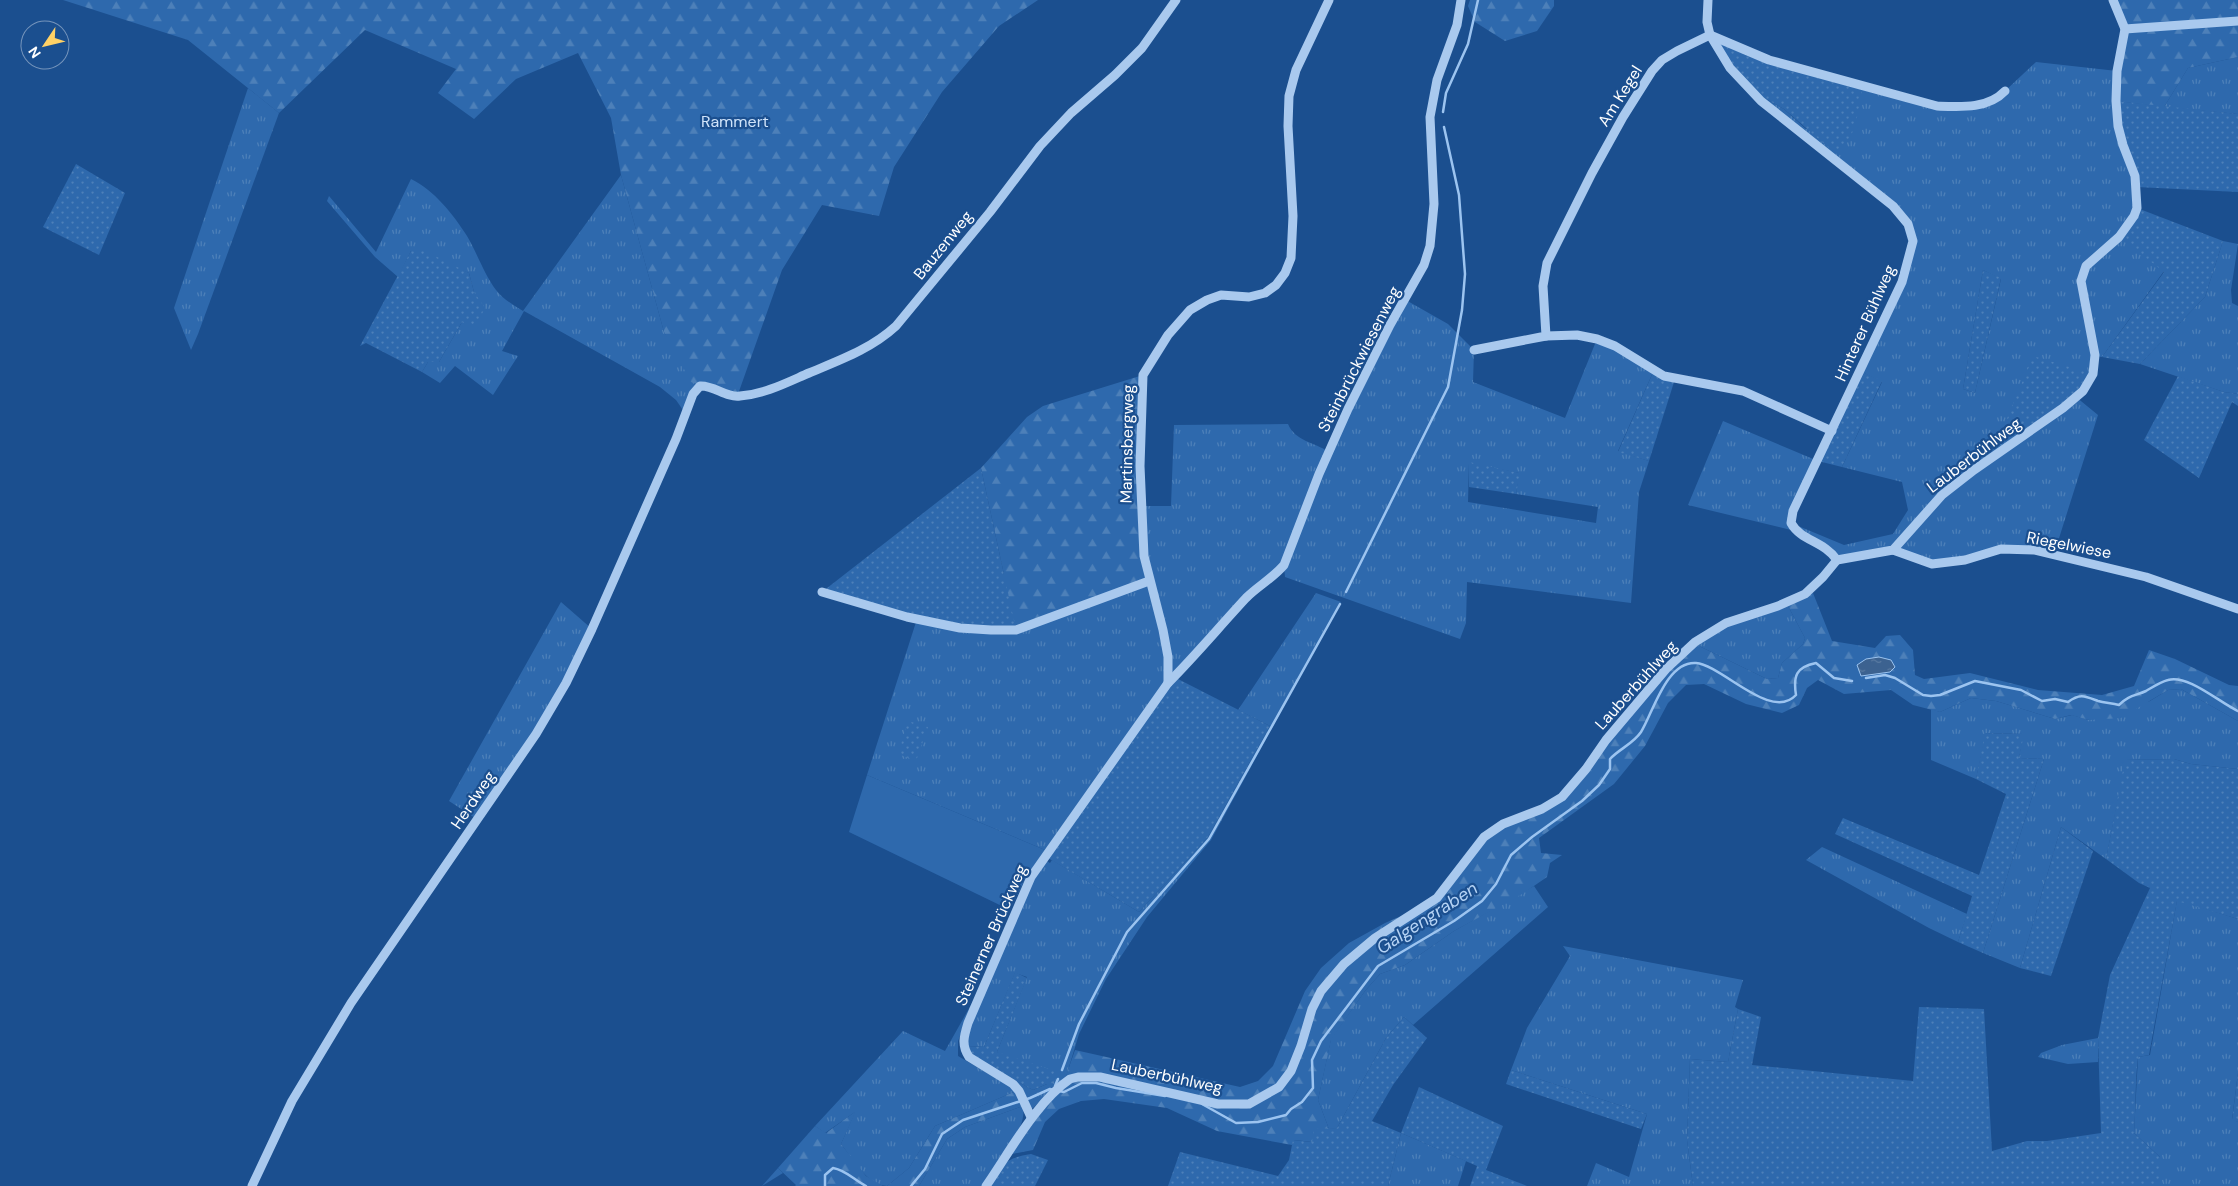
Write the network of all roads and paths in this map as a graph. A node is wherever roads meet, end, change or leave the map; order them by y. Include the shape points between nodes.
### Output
1 (1176, 0) edge
2 (1329, 0) edge
3 (1461, 0) edge
4 (1708, 0) edge
5 (2113, 0) edge
6 (2238, 21) edge
7 (2125, 29) junction
8 (1710, 35) junction
9 (2005, 90) dead end
10 (1546, 336) junction
11 (1474, 350) dead end
12 (685, 413) joint
13 (1832, 431) junction
14 (1893, 550) junction
15 (1837, 560) junction
16 (1149, 581) junction
17 (822, 592) dead end
18 (2238, 609) edge
19 (1168, 683) junction
20 (1031, 1117) junction
21 (252, 1186) edge
22 (986, 1186) edge

1 - 12 street, Bauzenweg via 1142,48 1040,146 984,219 882,339 853,355 762,393 737,397 709,386 700,386
2 - 16 street, Martinsbergweg via 1296,70 1289,96 1293,216 1291,258 1285,273 1265,293 1249,297 1221,295 1190,310 1168,335 1142,375 1141,506
3 - 19 street, Steinbrückwiesenweg via 1457,25 1437,80 1430,117 1434,204 1430,246 1424,265 1348,409 1284,565 1248,596
4 - 8 street, Hinterer Bühlweg via 1706,22
5 - 7 street
6 - 7 street
7 - 14 street, Lauberbühlweg via 2117,71 2116,102 2118,126 2135,176 2137,208 2119,237 2086,266 2081,281 2095,356 2093,374 2084,391 2063,408 1942,495
8 - 9 street via 1768,60 1937,106 1965,107 1984,103 1997,99
8 - 10 street, Am Kegel via 1677,50 1652,71 1592,173 1547,263 1543,286
8 - 13 street, Hinterer Bühlweg via 1730,68 1761,101 1893,206 1908,224 1913,241 1902,282
10 - 11 street
10 - 13 street via 1577,335 1597,339 1616,346 1664,376 1743,391
12 - 21 street, Herdweg via 566,683 531,742 351,1003 292,1101
13 - 15 street, Hinterer Bühlweg via 1793,511 1791,523 1795,531 1831,551
14 - 15 street
14 - 18 street, Riegelwiese via 1932,564 1965,560 2001,549 2034,550 2146,577
15 - 20 street, Lauberbühlweg via 1805,594 1726,623 1695,642 1666,669 1562,797 1542,810 1503,824 1484,837 1437,898 1375,938 1344,964 1321,991 1312,1008 1291,1071 1279,1087 1249,1104 1218,1104 1100,1077 1078,1077 1065,1083
16 - 17 street via 1016,630 960,628
16 - 19 street, Martinsbergweg via 1163,630
19 - 20 street, Steinerner Brückweg via 1031,877 968,1023 964,1050 969,1057 1013,1084
20 - 22 street, Lauberbühlweg

